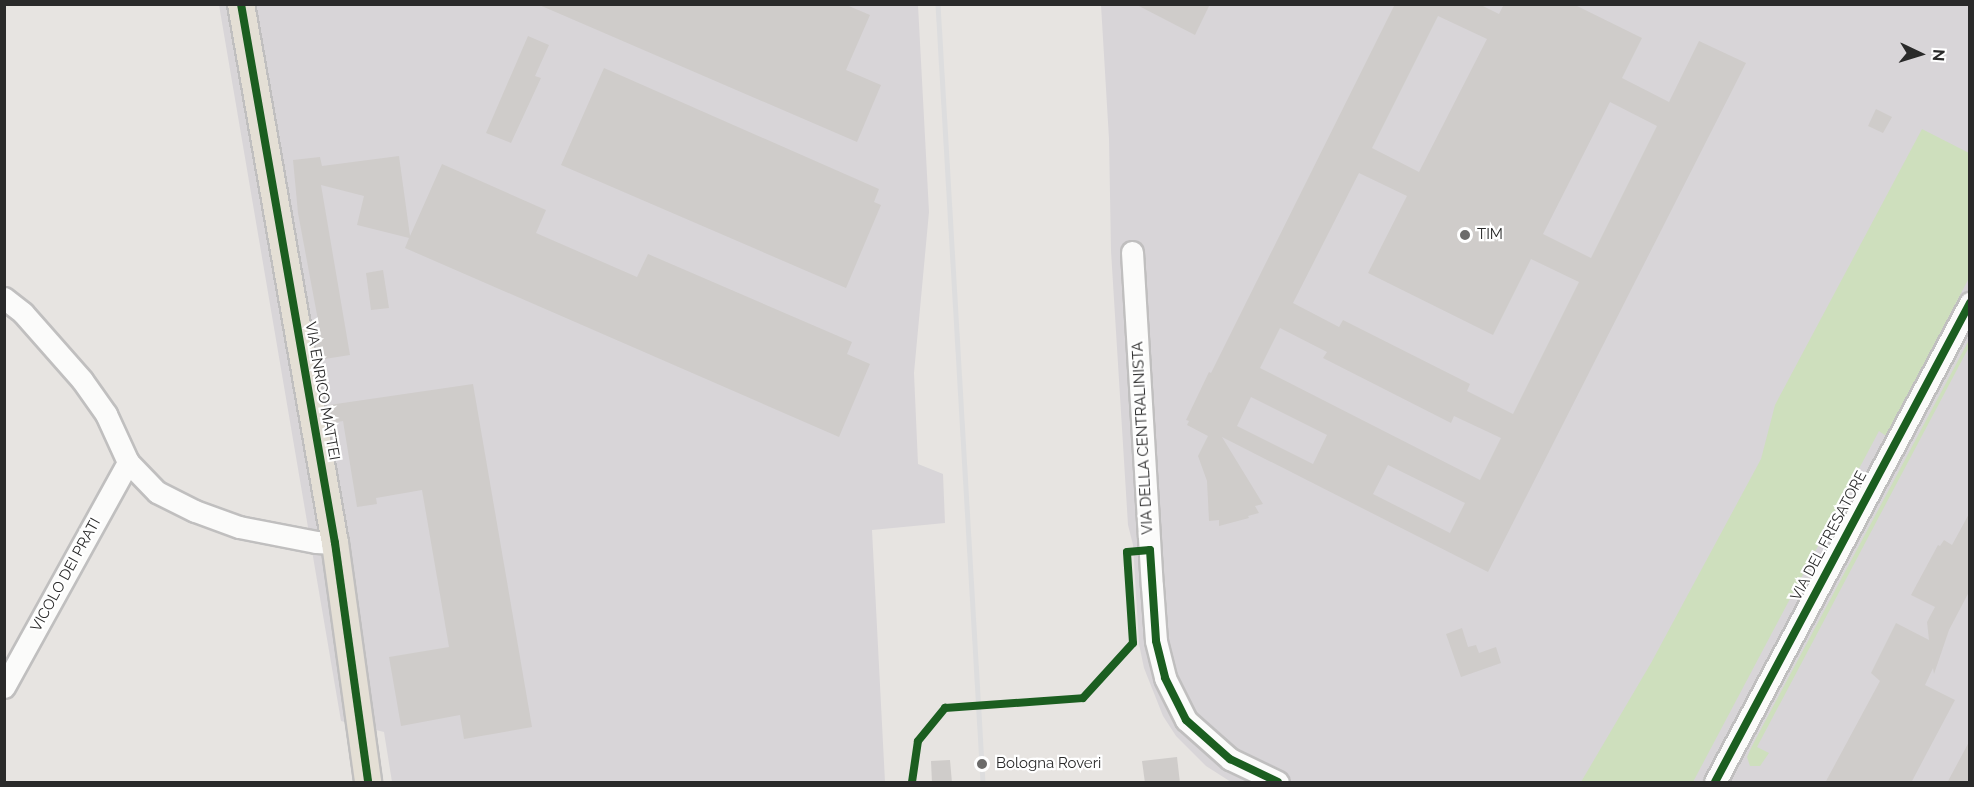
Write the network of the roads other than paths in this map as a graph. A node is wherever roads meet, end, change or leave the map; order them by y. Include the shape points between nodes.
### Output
1 (241, 4) edge
2 (1132, 252) dead end
3 (4, 298) edge
4 (1970, 303) edge
5 (128, 462) junction
6 (335, 543) junction
7 (4, 687) edge
8 (368, 783) edge
9 (1278, 783) edge
10 (1715, 783) edge

1 - 6 main road, VIA ENRICO MATTEI
2 - 9 street, VIA DELLA CENTRALINISTA via 1156,641 1165,678 1186,720 1230,759
3 - 5 street via 23,313 82,380 106,414
4 - 10 street, VIA DEL FRESATORE
5 - 6 street via 157,492 195,511 239,527
5 - 7 street, VICOLO DEI PRATI
6 - 8 main road, VIA ENRICO MATTEI

